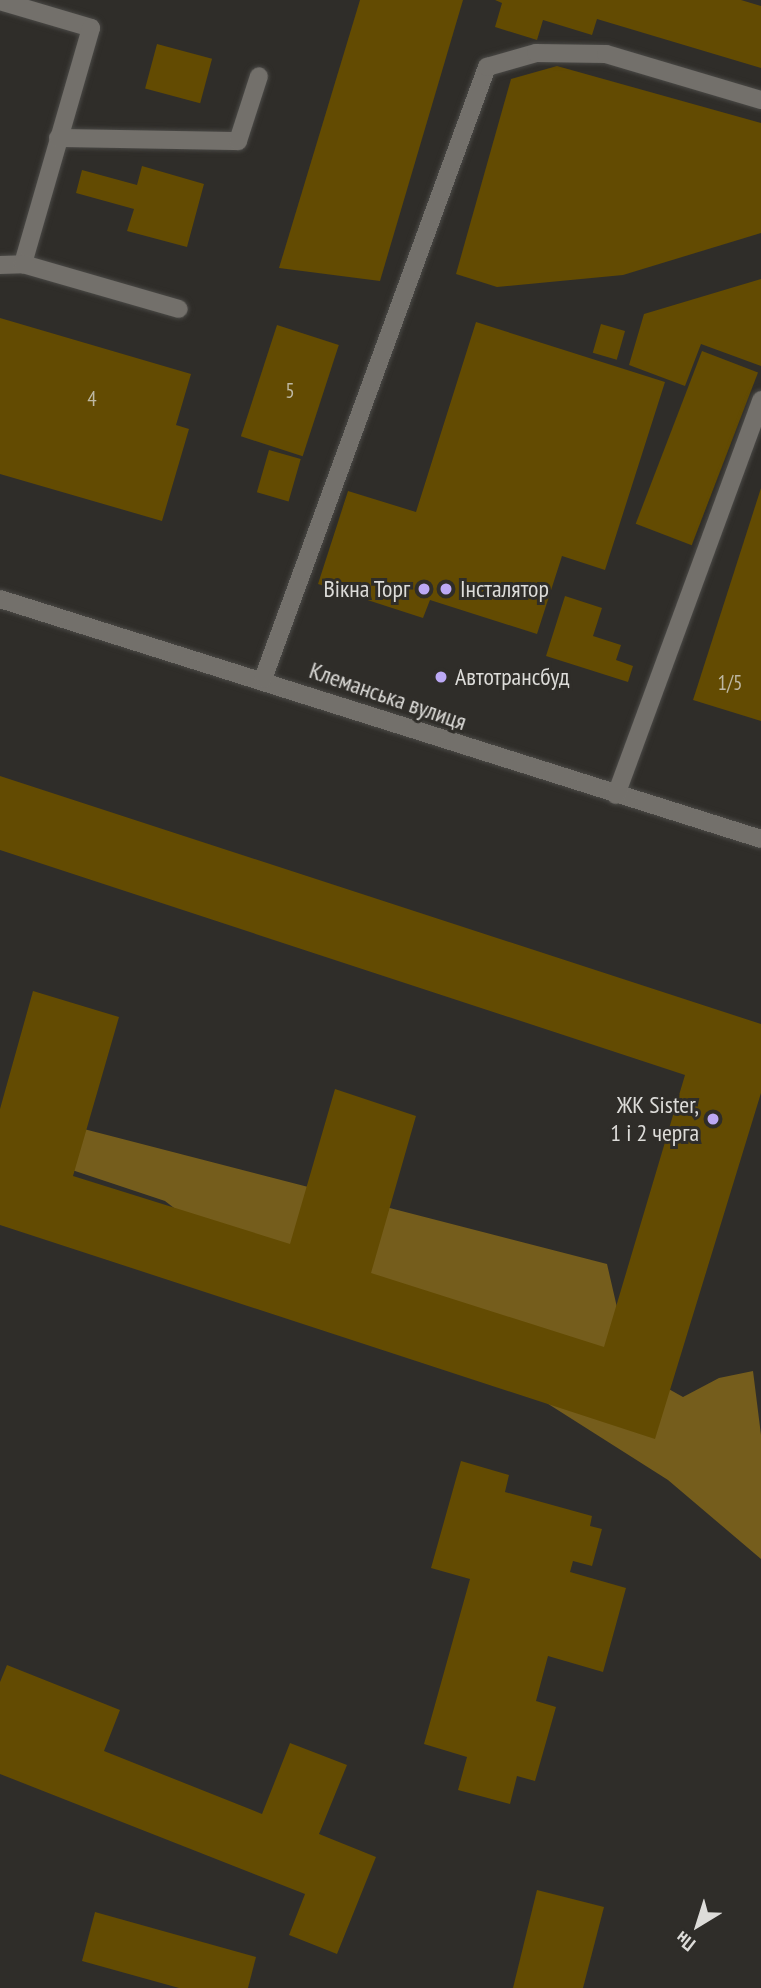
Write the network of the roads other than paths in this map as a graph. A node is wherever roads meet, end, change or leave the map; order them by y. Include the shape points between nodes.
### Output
1 (0, 1) edge
2 (259, 76) dead end
3 (761, 100) edge
4 (58, 138) junction
5 (23, 264) junction
6 (0, 265) edge
7 (179, 309) dead end
8 (761, 400) edge
9 (0, 599) edge
10 (263, 679) junction
11 (616, 795) junction
12 (761, 839) edge

1 - 4 street via 91,28
2 - 4 street via 238,141
3 - 10 street via 606,54 536,53 487,67
4 - 5 street
5 - 6 street
5 - 7 street
8 - 11 street
9 - 10 street, Клеманська вулиця
10 - 11 street, Клеманська вулиця
11 - 12 street, Клеманська вулиця

